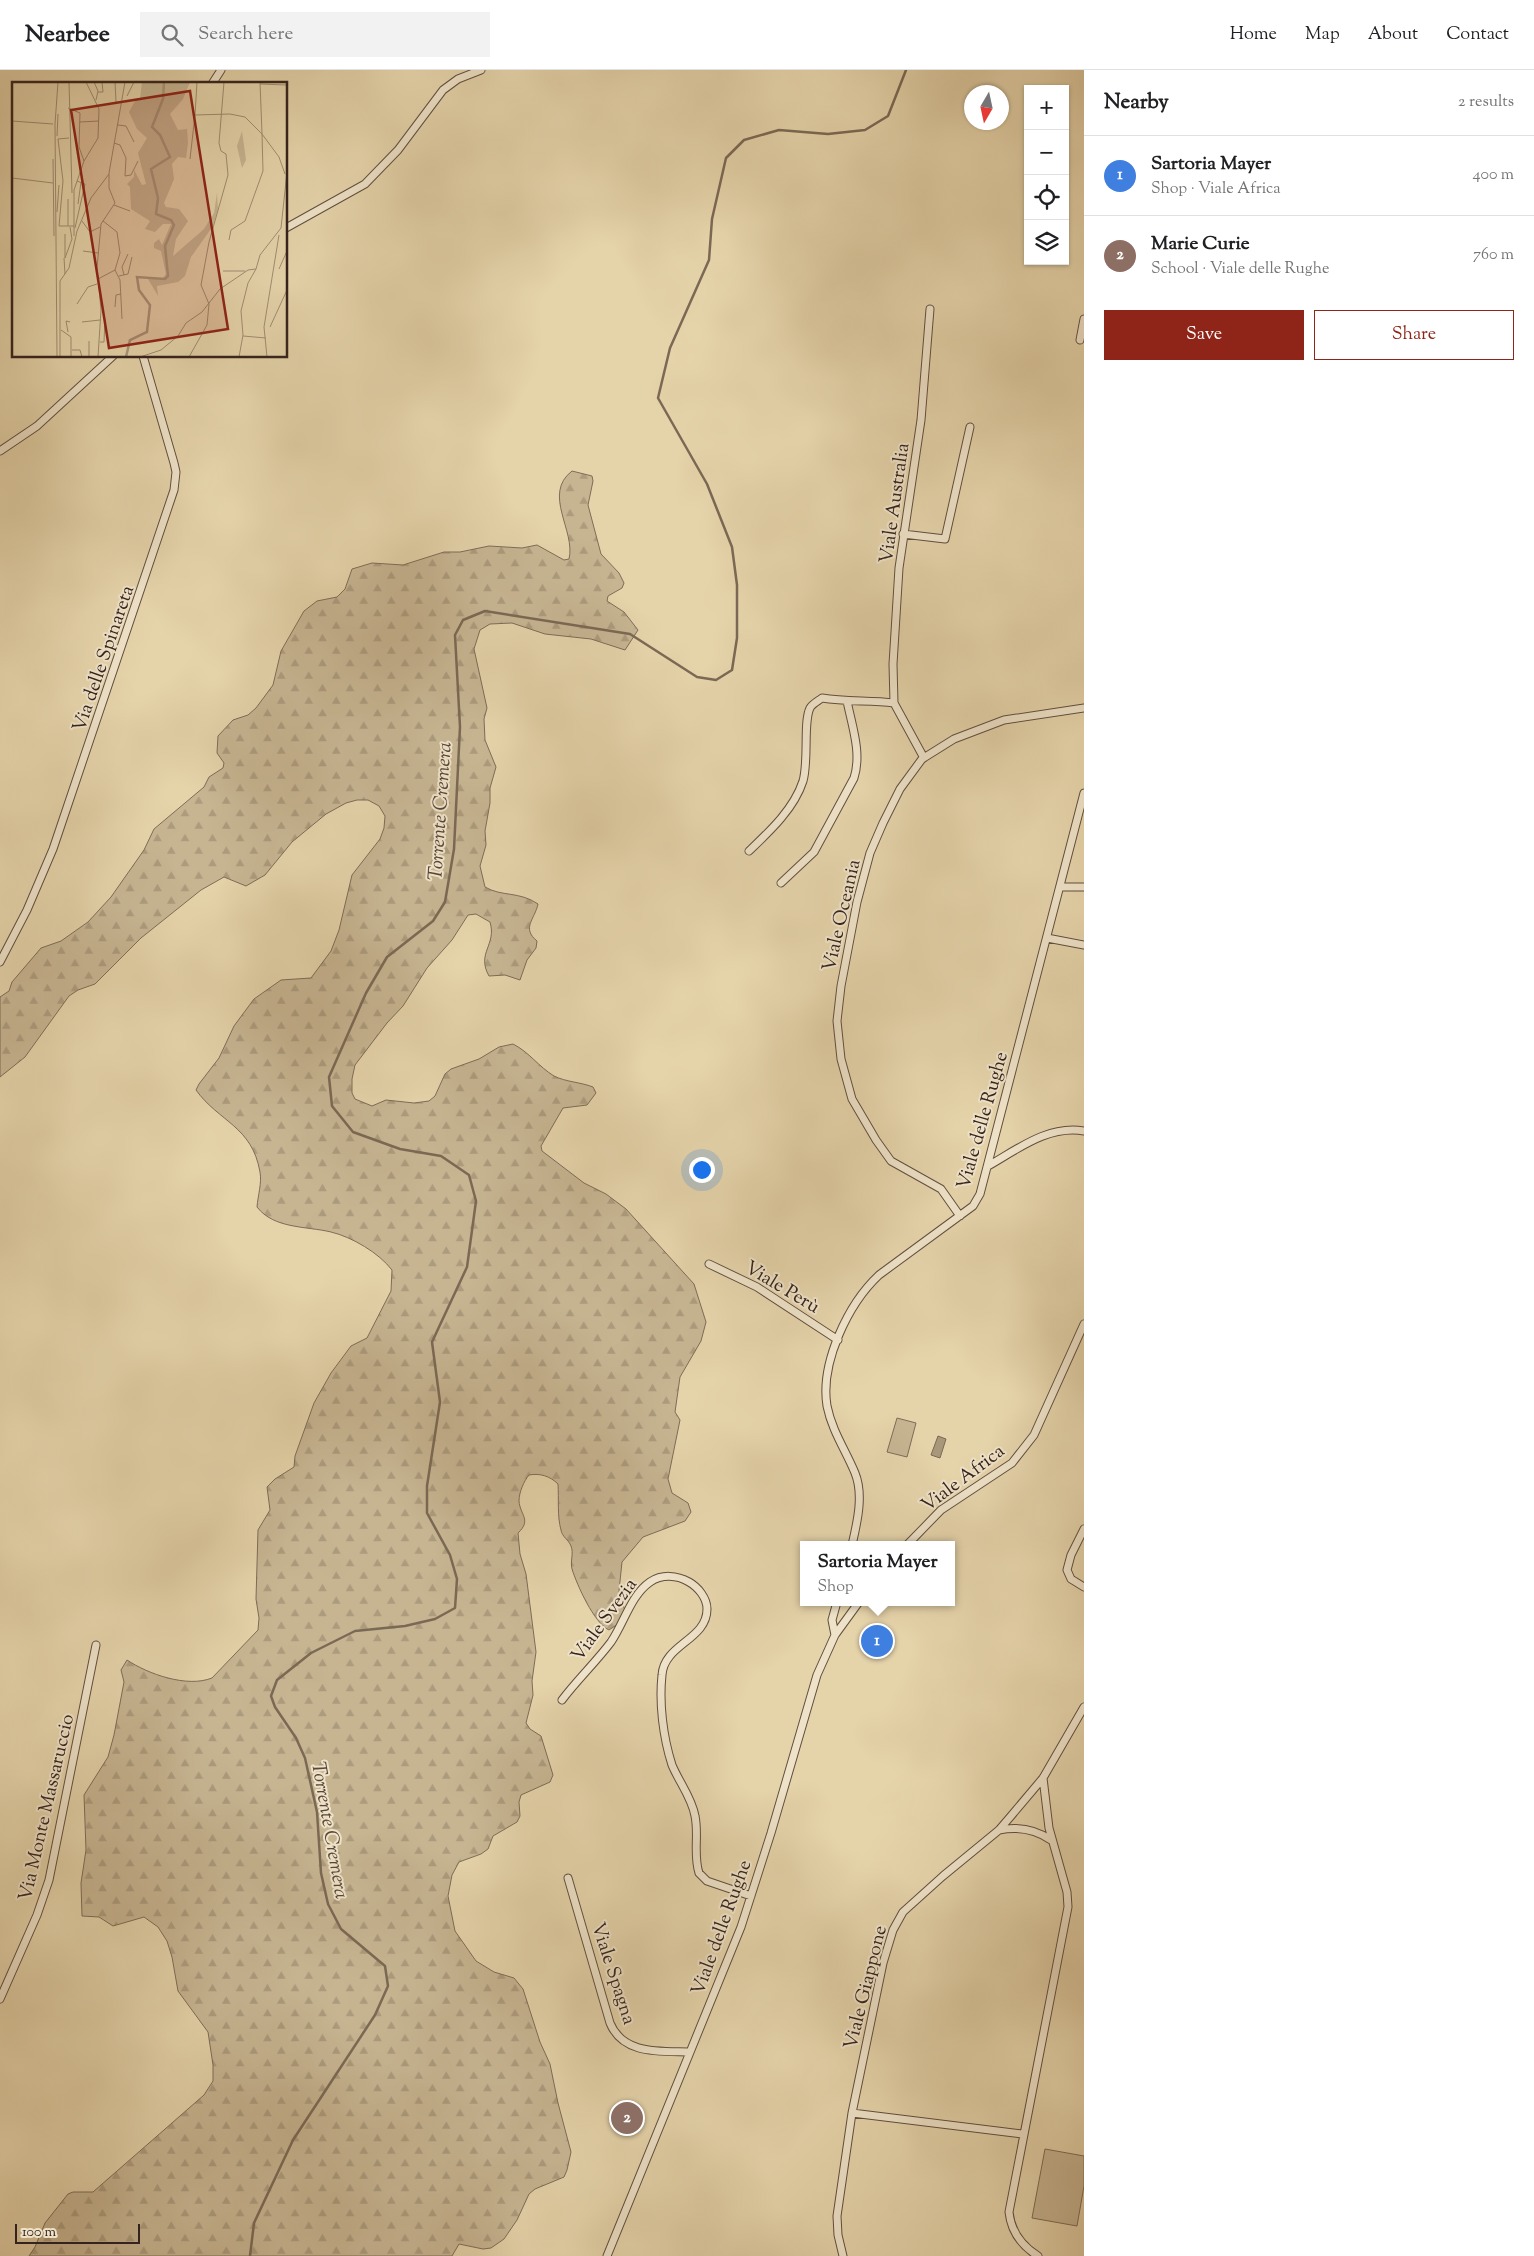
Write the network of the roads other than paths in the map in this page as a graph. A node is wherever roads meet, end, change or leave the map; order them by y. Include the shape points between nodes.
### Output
1 (221, 70) edge
2 (481, 70) edge
3 (213, 82) edge
4 (288, 227) edge
5 (930, 309) dead end
6 (1084, 319) edge
7 (1080, 340) dead end
8 (110, 358) edge
9 (144, 358) edge
10 (970, 427) dead end
11 (0, 452) edge
12 (903, 534) junction
13 (847, 701) junction
14 (894, 703) junction
15 (1084, 708) edge
16 (924, 758) junction
17 (1084, 792) edge
18 (749, 851) dead end
19 (781, 883) dead end
20 (1061, 887) junction
21 (1084, 887) edge
22 (1047, 938) junction
23 (1084, 945) edge
24 (0, 962) edge
25 (1084, 1131) edge
26 (988, 1166) junction
27 (960, 1216) junction
28 (709, 1264) dead end
29 (1084, 1324) edge
30 (838, 1340) junction
31 (1084, 1529) edge
32 (853, 1541) edge
33 (911, 1541) edge
34 (1084, 1587) edge
35 (836, 1606) edge
36 (856, 1606) edge
37 (835, 1635) junction
38 (96, 1645) dead end
39 (562, 1700) dead end
40 (1084, 1707) edge
41 (1043, 1778) junction
42 (999, 1830) junction
43 (1051, 1840) junction
44 (568, 1878) dead end
45 (751, 1896) junction
46 (0, 1999) edge
47 (690, 2052) junction
48 (852, 2113) junction
49 (1022, 2134) junction
50 (607, 2256) edge
51 (843, 2256) edge
52 (1038, 2256) edge

1 - 3 street
2 - 4 street via 458,79 443,90 398,150 365,184
5 - 12 street, Viale Australia via 921,420
6 - 7 street
8 - 11 street via 37,426
9 - 24 street, Via delle Spinareta via 174,463 174,490 53,849
10 - 12 street via 945,539
12 - 14 street, Viale Australia via 894,636
13 - 14 street
13 - 18 street via 822,698 810,708 807,761 802,783 787,810
13 - 19 street via 858,754 854,778 814,852
14 - 16 street, Viale Australia
15 - 16 street, Viale Oceania via 1004,720 954,739
16 - 27 street, Viale Oceania via 900,789 870,853 841,986 838,1021 841,1058 852,1099 876,1140 891,1161 941,1190
17 - 20 street, Viale delle Rughe
20 - 21 street
20 - 22 street, Viale delle Rughe
22 - 23 street
22 - 26 street, Viale delle Rughe
25 - 26 street via 1071,1129 1048,1133
26 - 27 street, Viale delle Rughe via 980,1194 973,1206
27 - 30 street, Viale delle Rughe via 866,1287
28 - 30 street, Viale Perù via 757,1287
29 - 33 street, Viale Africa via 1026,1447 1012,1462 941,1510
30 - 32 street, Viale delle Rughe via 828,1374 827,1406 856,1475 859,1505
31 - 34 street via 1067,1570 1072,1579
35 - 37 street, Viale delle Rughe via 832,1620
36 - 37 street
37 - 45 street, Viale delle Rughe via 817,1675
38 - 46 street, Via Monte Massaruccio via 49,1880
39 - 45 street, Viale Svezia via 611,1641 646,1585 669,1576 684,1579 698,1588 707,1604 704,1623 672,1653 662,1671 667,1745 695,1816 698,1873 707,1881
40 - 41 street, Viale Giappone
41 - 42 street, Viale Giappone
41 - 43 street
42 - 43 street via 1031,1830
42 - 48 street, Viale Giappone via 943,1876 898,1920 883,1963
43 - 49 street via 1066,1888 1068,1907
44 - 47 street, Viale Spagna via 615,2033 628,2044 641,2049
45 - 47 street, Viale delle Rughe
47 - 50 street, Viale delle Rughe
48 - 49 street
48 - 51 street, Viale Giappone via 838,2209
49 - 52 street via 1009,2212 1016,2234

